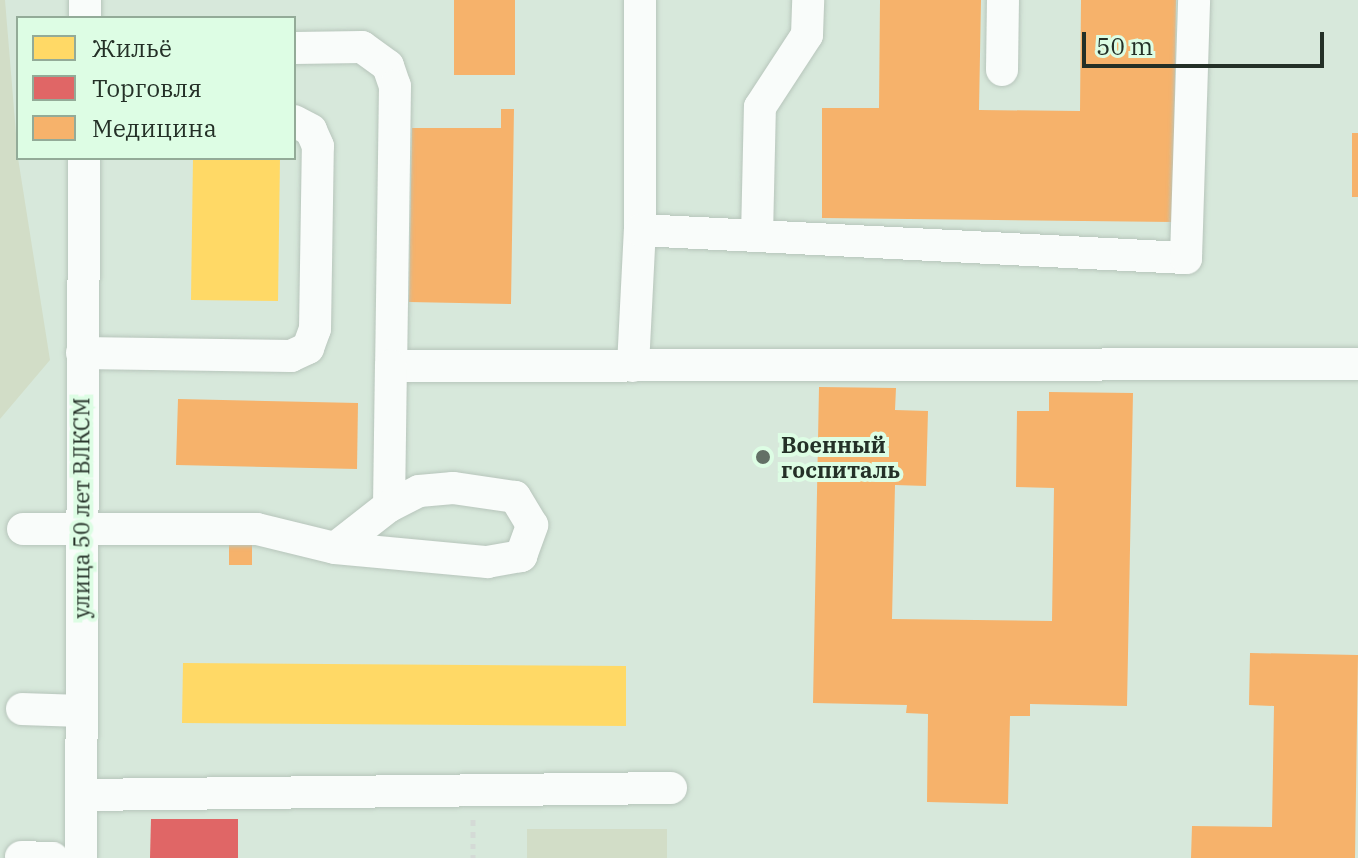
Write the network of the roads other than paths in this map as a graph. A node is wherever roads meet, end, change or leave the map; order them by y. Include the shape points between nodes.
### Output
1 (640, 0) edge
2 (808, 0) edge
3 (1003, 0) edge
4 (1194, 0) edge
5 (296, 48) edge
6 (1002, 70) dead end
7 (296, 122) edge
8 (84, 160) edge
9 (640, 230) junction
10 (757, 236) junction
11 (82, 353) junction
12 (1358, 364) edge
13 (391, 366) junction
14 (633, 366) junction
15 (389, 506) junction
16 (23, 529) dead end
17 (80, 531) junction
18 (335, 548) junction
19 (22, 709) dead end
20 (81, 711) junction
21 (671, 788) dead end
22 (81, 795) junction
23 (21, 857) edge
24 (53, 858) edge
25 (81, 858) edge

1 - 9 street
2 - 10 street via 807,35 760,107
3 - 6 street
4 - 10 street via 1186,258
5 - 13 street via 362,47 388,66 395,86
7 - 11 street via 311,130 318,146 315,329 308,348 291,356
8 - 11 street, улица 50 лет ВЛКСМ
9 - 10 street
9 - 14 street
11 - 17 street, улица 50 лет ВЛКСМ
12 - 14 street
13 - 14 street
13 - 15 street
15 - 18 street
15 - 18 street via 419,491 486,492 515,497 529,512 532,525 521,556 487,562
16 - 17 street
17 - 18 street via 257,529
17 - 20 street, улица 50 лет ВЛКСМ
19 - 20 street
20 - 22 street, улица 50 лет ВЛКСМ
21 - 22 street
22 - 25 street, улица 50 лет ВЛКСМ
23 - 24 street

